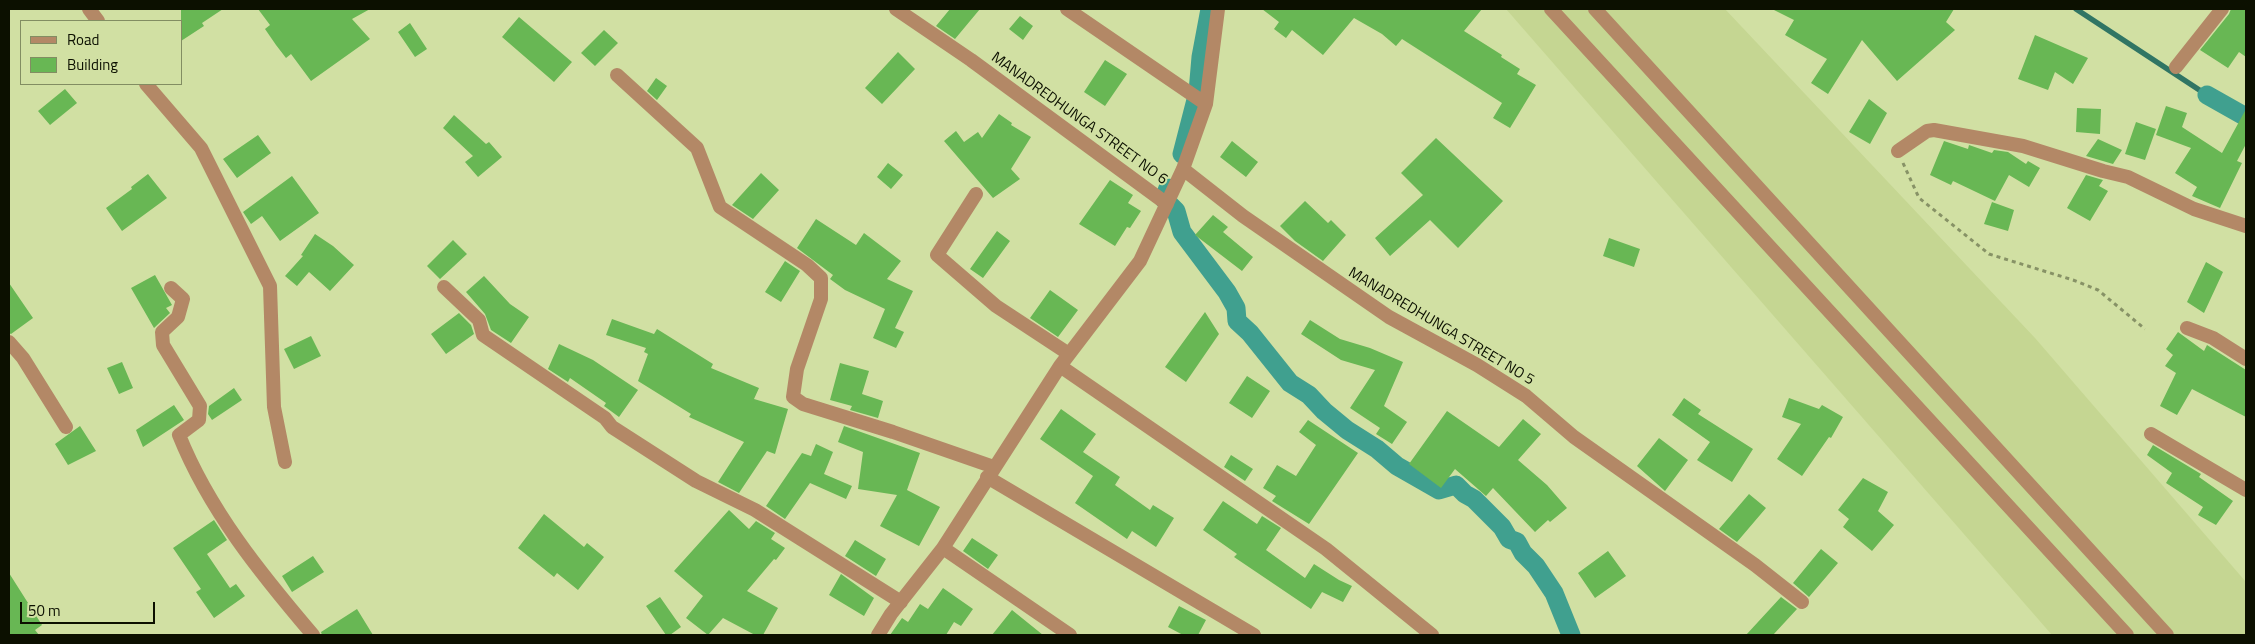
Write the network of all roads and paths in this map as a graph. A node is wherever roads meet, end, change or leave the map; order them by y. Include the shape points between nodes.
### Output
1 (89, 9) edge
2 (896, 9) edge
3 (1067, 9) edge
4 (1218, 9) edge
5 (1551, 9) edge
6 (1595, 9) edge
7 (2222, 9) edge
8 (97, 20) edge
9 (2176, 67) dead end
10 (617, 75) dead end
11 (147, 85) edge
12 (1206, 104) junction
13 (1898, 151) joint
14 (1183, 169) junction
15 (976, 194) dead end
16 (1167, 204) junction
17 (2246, 226) edge
18 (444, 287) dead end
19 (171, 288) dead end
20 (2187, 328) dead end
21 (2145, 329) dead end
22 (9, 342) edge
23 (1069, 354) junction
24 (2246, 359) edge
25 (1060, 366) junction
26 (66, 426) dead end
27 (2151, 434) dead end
28 (285, 462) dead end
29 (991, 472) junction
30 (2246, 490) edge
31 (943, 548) junction
32 (901, 602) junction
33 (1802, 602) dead end
34 (313, 635) edge
35 (878, 635) edge
36 (1070, 635) edge
37 (1254, 635) edge
38 (1432, 635) edge
39 (2127, 635) edge
40 (2167, 635) edge

1 - 8 street
2 - 16 street, MANADREDHUNGA STREET NO 6
3 - 12 street
4 - 12 street
5 - 39 street
6 - 40 street
7 - 9 street
10 - 29 street via 697,148 720,207 822,278 821,299 798,369 793,397 803,404 893,432
11 - 28 street via 200,148 270,286 274,407
12 - 14 street
13 - 17 street via 1934,130 2023,146 2128,177 2194,209
13 - 21 path via 1919,198 1989,254 2098,290
14 - 16 street
14 - 33 street, MANADREDHUNGA STREET NO 5 via 1243,216 1389,317 1526,396 1574,437
15 - 23 street via 937,255 996,306
16 - 23 street via 1140,261
18 - 32 street via 480,320 483,335 605,418 612,427 696,481 755,510
19 - 34 street via 184,299 178,317 162,332 163,345 200,406 199,420 179,436 222,517
20 - 24 street via 2214,338
22 - 26 street via 23,358
23 - 25 street
25 - 29 street
25 - 38 street via 1326,549
27 - 30 street
29 - 31 street
29 - 37 street
31 - 32 street
31 - 36 street
32 - 35 street

